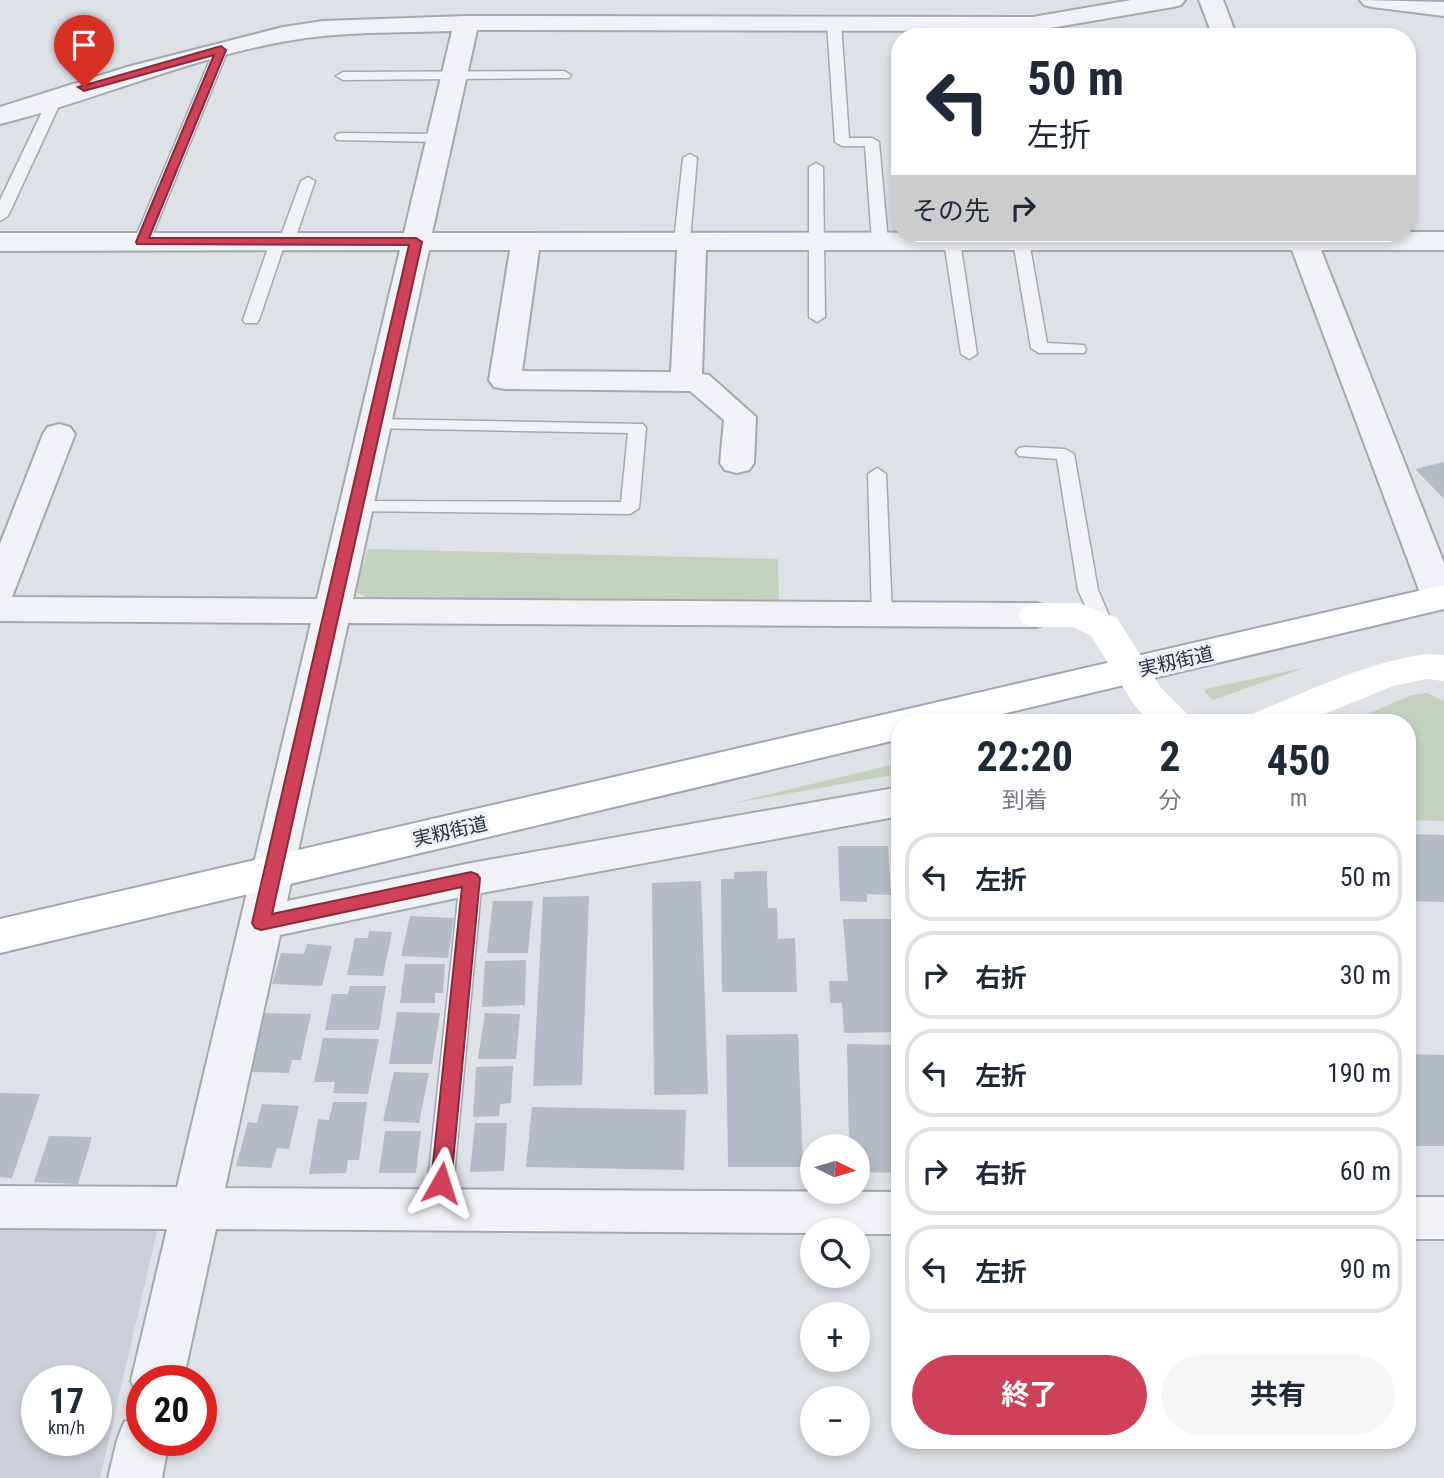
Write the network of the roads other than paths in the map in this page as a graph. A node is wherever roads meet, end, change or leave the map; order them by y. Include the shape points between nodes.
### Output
1 (1173, 0) edge
2 (1211, 0) edge
3 (1373, 0) edge
4 (1444, 9) edge
5 (466, 23) junction
6 (834, 23) junction
7 (1222, 28) edge
8 (221, 50) junction
9 (564, 75) dead end
10 (344, 76) dead end
11 (454, 76) junction
12 (57, 95) junction
13 (0, 116) edge
14 (342, 137) dead end
15 (440, 138) junction
16 (690, 158) dead end
17 (816, 167) dead end
18 (308, 181) dead end
19 (0, 216) edge
20 (1416, 240) edge
21 (687, 241) junction
22 (817, 241) junction
23 (880, 241) junction
24 (891, 241) edge
25 (1444, 241) edge
26 (0, 242) edge
27 (142, 242) junction
28 (282, 242) junction
29 (416, 242) junction
30 (526, 242) junction
31 (952, 242) edge
32 (1021, 242) edge
33 (1304, 242) edge
34 (817, 317) dead end
35 (251, 320) dead end
36 (1078, 349) dead end
37 (969, 355) dead end
38 (686, 381) junction
39 (375, 424) junction
40 (59, 434) dead end
41 (1026, 452) dead end
42 (737, 463) dead end
43 (877, 474) dead end
44 (355, 507) junction
45 (0, 589) edge
46 (1442, 597) edge
47 (0, 609) edge
48 (332, 611) junction
49 (882, 614) junction
50 (1035, 615) joint
51 (1104, 627) junction
52 (1444, 668) edge
53 (1131, 672) junction
54 (947, 714) edge
55 (1162, 714) edge
56 (1288, 714) edge
57 (891, 726) edge
58 (891, 803) edge
59 (272, 872) junction
60 (471, 878) junction
61 (261, 923) junction
62 (0, 936) edge
63 (0, 1207) edge
64 (197, 1207) junction
65 (438, 1209) junction
66 (891, 1213) edge
67 (1416, 1218) edge
68 (1444, 1218) edge
69 (161, 1365) edge
70 (140, 1456) edge
71 (135, 1478) edge

1 - 6 street via 1033,24
2 - 7 street
3 - 4 street
5 - 6 street
5 - 8 street via 323,28
5 - 11 street
6 - 23 lane via 842,142 872,142
8 - 12 street
8 - 27 lane
9 - 11 lane
10 - 11 lane
11 - 15 street
12 - 13 street
12 - 19 lane
14 - 15 lane
15 - 29 street
16 - 21 lane
17 - 22 lane
18 - 28 lane
20 - 25 street
21 - 22 street
21 - 30 street
21 - 38 street
22 - 23 street
22 - 34 lane
23 - 24 street
26 - 27 street
27 - 28 street
28 - 29 street
28 - 35 lane
29 - 30 street
29 - 39 street
30 - 38 street via 505,380
31 - 37 lane
32 - 36 lane via 1039,348
33 - 46 street
38 - 42 street via 698,382 740,417
39 - 44 street
39 - 44 lane via 637,428 630,508
40 - 45 street
41 - 51 lane via 1065,454 1088,590
43 - 49 lane
44 - 48 street
46 - 53 main road, 実籾街道
47 - 48 street
48 - 49 street
48 - 59 street
49 - 50 street
50 - 51 main road via 1079,615
51 - 53 main road
52 - 56 main road via 1430,664 1403,668
53 - 54 main road, 実籾街道
53 - 55 main road
57 - 59 main road, 実籾街道
58 - 60 street
59 - 61 street
59 - 62 main road, 実籾街道
60 - 61 street
60 - 65 lane
61 - 64 street
63 - 64 street
64 - 65 street
64 - 69 street
65 - 66 street
67 - 68 street
70 - 71 street

